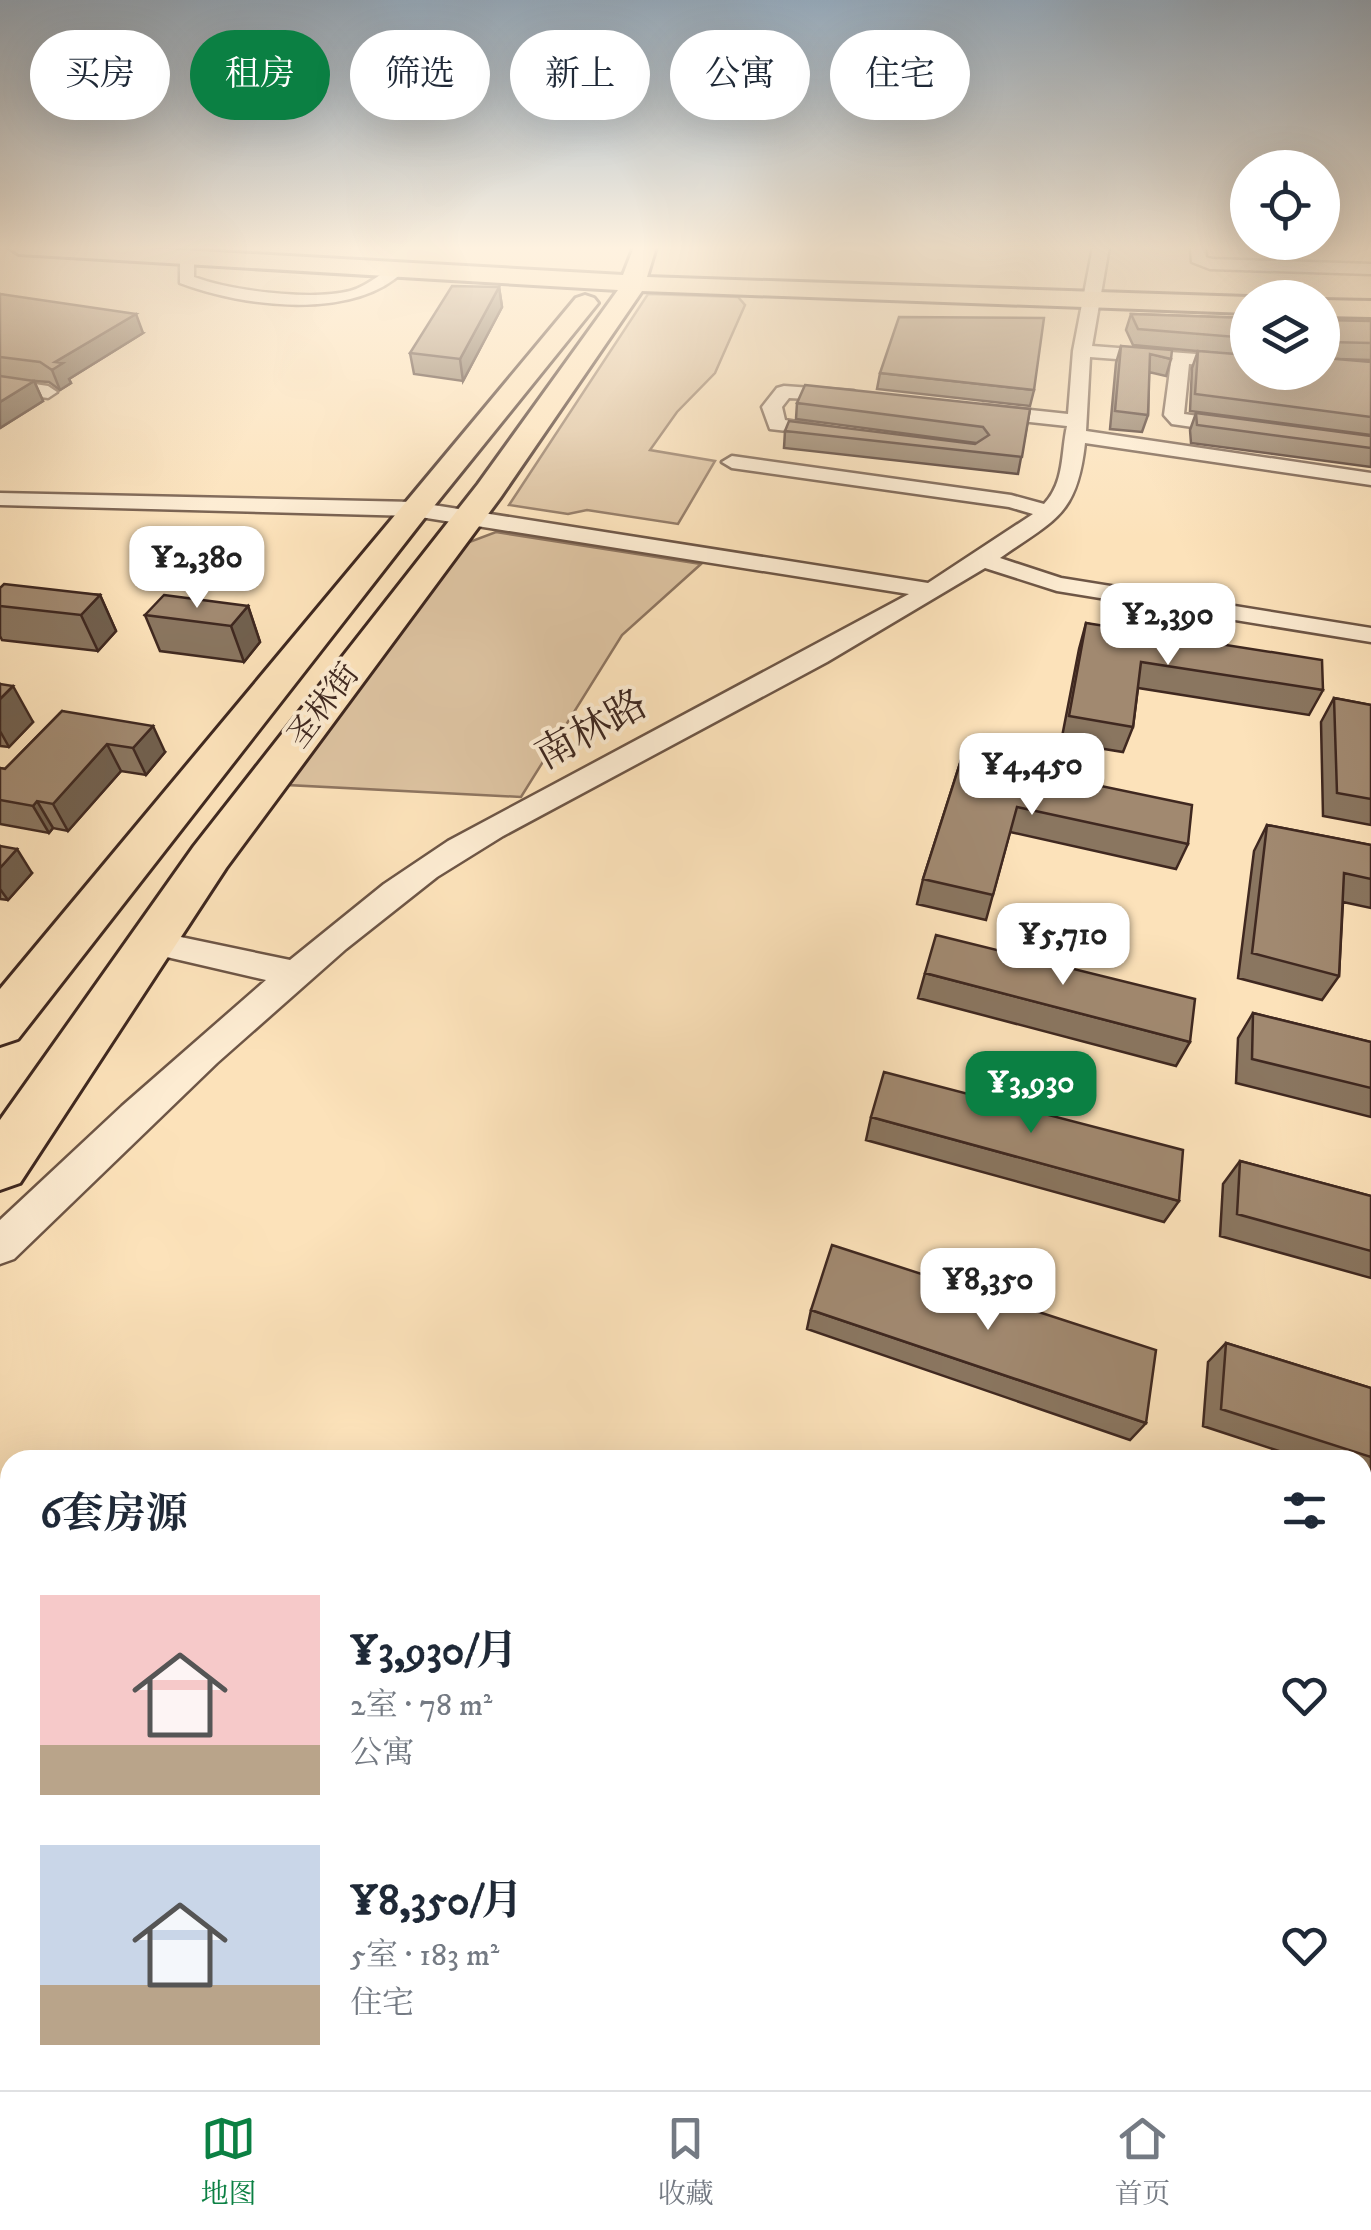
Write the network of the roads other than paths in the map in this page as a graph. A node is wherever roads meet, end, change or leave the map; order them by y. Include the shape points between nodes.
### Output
1 (551, 345) edge
2 (585, 345) edge
3 (1083, 345) edge
4 (1082, 351) junction
5 (1180, 359) junction
6 (1230, 362) edge
7 (0, 385) edge
8 (48, 392) edge
9 (869, 398) edge
10 (960, 408) edge
11 (1076, 428) junction
12 (1255, 430) edge
13 (857, 436) edge
14 (732, 462) dead end
15 (1371, 479) edge
16 (0, 499) edge
17 (414, 509) junction
18 (1052, 513) junction
19 (467, 516) junction
20 (983, 560) junction
21 (932, 591) junction
22 (1371, 635) edge
23 (152, 942) junction
24 (295, 974) junction
25 (0, 1024) edge
26 (10, 1152) edge
27 (92, 1155) junction
28 (0, 1246) edge

1 - 17 highway, 圣林街
2 - 19 highway, 圣林街 via 564,388
3 - 4 street
4 - 5 street
4 - 11 street
5 - 6 street
5 - 12 street via 1174,415 1179,420
7 - 8 street
9 - 13 street via 784,392 772,406 777,425
10 - 11 street
11 - 15 street
11 - 18 street via 1064,496
14 - 18 street
16 - 17 street
17 - 19 street
17 - 25 highway, 圣林街
18 - 20 street, 南林路
19 - 21 street
19 - 23 highway, 圣林街
20 - 21 street, 南林路
20 - 22 street via 1058,584
21 - 24 street, 南林路 via 482,833 405,881
23 - 24 street
23 - 26 highway, 圣林街
24 - 27 street, 南林路
26 - 27 street via 19,1180 38,1183
27 - 28 street, 南林路

